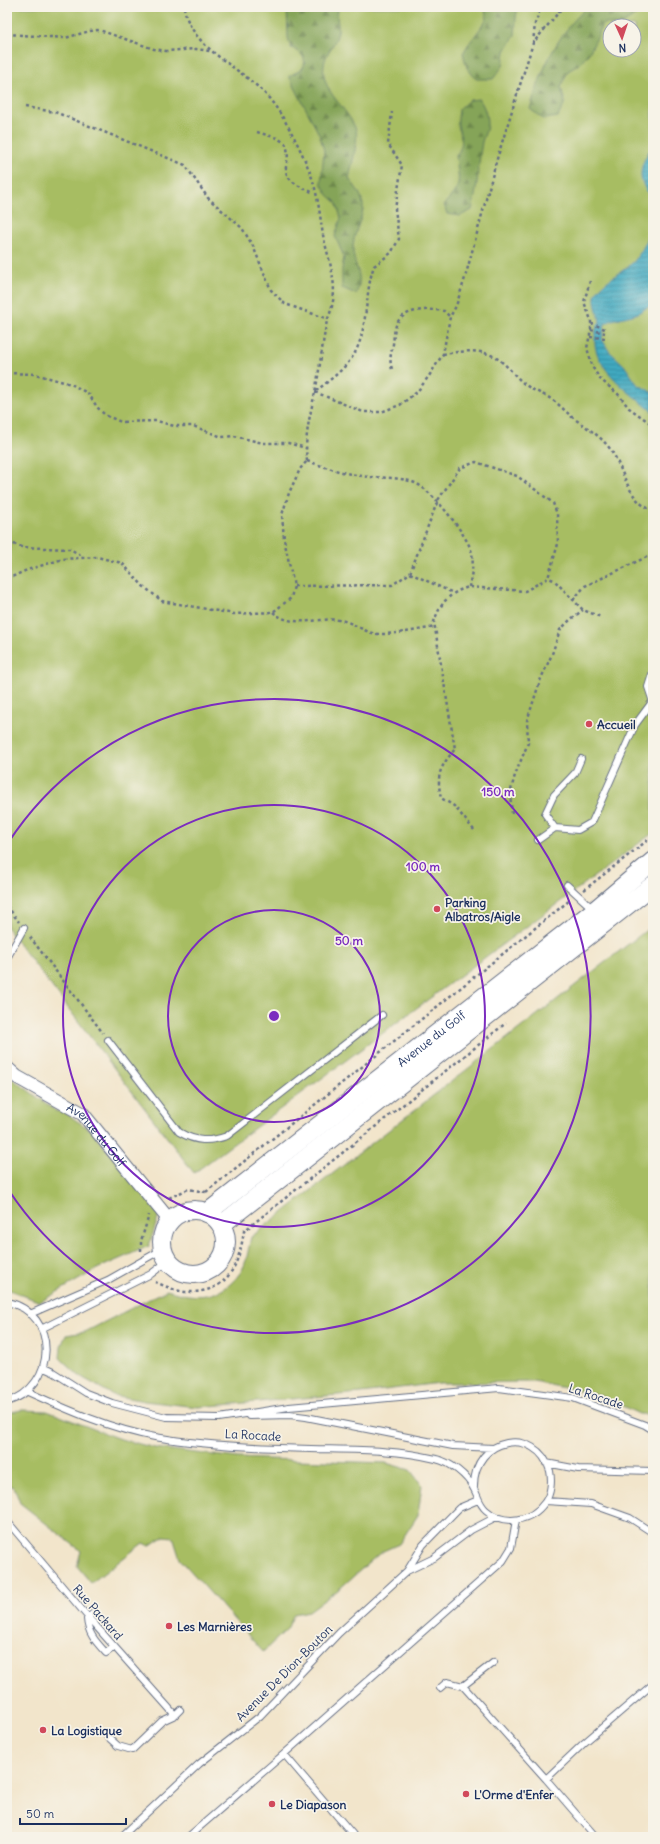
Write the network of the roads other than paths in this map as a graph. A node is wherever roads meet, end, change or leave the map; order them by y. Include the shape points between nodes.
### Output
1 (653, 671) edge
2 (653, 702) edge
3 (581, 759) dead end
4 (555, 828) junction
5 (538, 840) dead end
6 (653, 862) edge
7 (567, 884) dead end
8 (653, 885) edge
9 (595, 910) junction
10 (24, 928) road end
11 (7, 958) edge
12 (382, 1015) dead end
13 (108, 1040) road end
14 (7, 1068) edge
15 (207, 1212) junction
16 (170, 1221) junction
17 (221, 1225) junction
18 (166, 1255) junction
19 (7, 1302) edge
20 (30, 1314) junction
21 (41, 1329) junction
22 (44, 1368) junction
23 (28, 1392) junction
24 (7, 1402) edge
25 (219, 1418) junction
26 (653, 1429) edge
27 (492, 1448) junction
28 (546, 1462) junction
29 (653, 1471) edge
30 (474, 1488) junction
31 (478, 1500) junction
32 (546, 1501) junction
33 (496, 1517) junction
34 (516, 1520) junction
35 (7, 1521) edge
36 (653, 1534) edge
37 (407, 1571) junction
38 (94, 1612) dead end
39 (88, 1617) junction
40 (114, 1647) junction
41 (494, 1662) dead end
42 (653, 1684) edge
43 (463, 1686) junction
44 (440, 1688) dead end
45 (180, 1710) dead end
46 (175, 1715) junction
47 (107, 1736) dead end
48 (284, 1754) junction
49 (546, 1780) junction
50 (121, 1837) edge
51 (188, 1837) edge
52 (354, 1837) edge
53 (596, 1837) edge

1 - 2 lane via 648,687
2 - 4 lane via 635,725 592,822 578,830
3 - 4 lane via 575,773 554,795 545,814
4 - 5 lane
6 - 9 street, Avenue du Golf
7 - 9 lane
8 - 17 street, Avenue du Golf
9 - 15 street, Avenue du Golf
10 - 11 lane
12 - 13 lane via 226,1136 214,1140 200,1141 179,1132
14 - 16 street, Avenue du Golf via 17,1077 83,1114
15 - 16 street via 194,1210 179,1214
15 - 17 street
16 - 18 street via 164,1230 162,1241
17 - 18 street via 226,1235 226,1246 218,1263 210,1270 188,1273 178,1269
18 - 20 lane
18 - 21 lane via 151,1274
19 - 20 lane
20 - 21 lane
21 - 22 lane via 46,1342
22 - 23 lane via 38,1381
22 - 25 lane, La Rocade via 86,1393 139,1412 166,1417
23 - 24 lane
23 - 30 lane, La Rocade via 110,1425 156,1437 229,1445 383,1451 431,1458 454,1467
25 - 26 lane, La Rocade via 289,1407 499,1388 573,1398
25 - 27 lane, La Rocade via 290,1415 453,1446
27 - 28 lane via 504,1443 528,1446
27 - 30 lane via 483,1455 477,1465
28 - 29 lane via 578,1469
28 - 32 lane via 551,1482
30 - 31 lane
31 - 33 lane
31 - 37 lane, Avenue De Dion-Bouton via 459,1508 448,1518 423,1545
32 - 34 lane via 528,1517
32 - 36 lane via 591,1504 630,1518
33 - 34 lane
33 - 37 lane, Avenue De Dion-Bouton via 471,1530 434,1558
34 - 48 lane via 511,1548 503,1561
35 - 39 lane, Rue Packard
37 - 50 lane, Avenue De Dion-Bouton via 339,1634 260,1716 199,1764
38 - 39 lane
39 - 40 lane, Rue Packard
39 - 40 lane via 87,1629 95,1642 106,1654
40 - 46 lane, Rue Packard
41 - 43 lane
42 - 49 lane via 584,1743
43 - 44 lane via 447,1682
43 - 49 lane
45 - 46 lane
46 - 47 lane via 162,1721 132,1750 118,1746
48 - 51 lane
48 - 52 lane
49 - 53 lane

